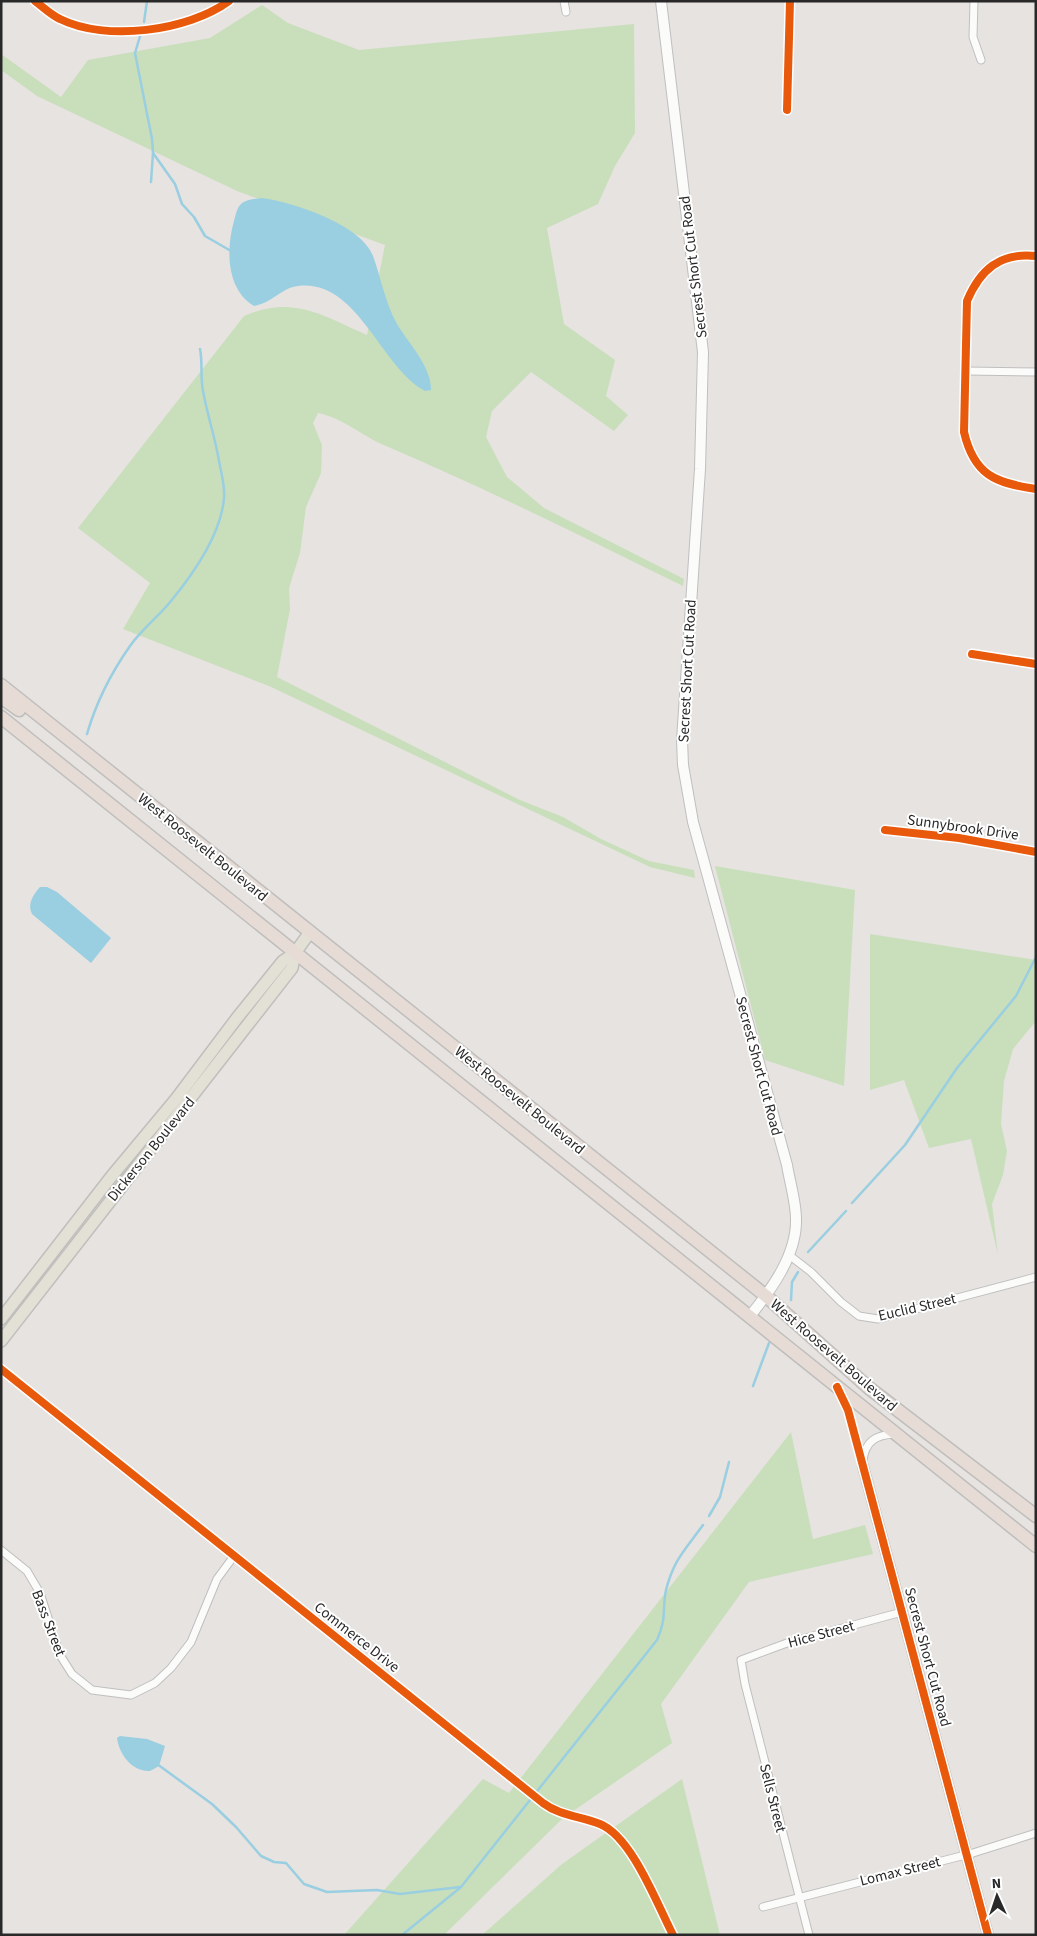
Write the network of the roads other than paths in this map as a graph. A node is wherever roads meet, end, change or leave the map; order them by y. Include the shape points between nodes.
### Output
1 (35, 1) edge
2 (229, 1) edge
3 (564, 1) edge
4 (662, 1) edge
5 (790, 1) edge
6 (974, 1) edge
7 (566, 12) dead end
8 (980, 60) dead end
9 (788, 110) dead end
10 (1036, 256) edge
11 (966, 370) junction
12 (1036, 372) edge
13 (1036, 489) edge
14 (972, 654) dead end
15 (1036, 664) edge
16 (1, 685) edge
17 (1, 697) edge
18 (1, 717) edge
19 (70, 741) junction
20 (885, 830) dead end
21 (1036, 852) edge
22 (310, 932) junction
23 (295, 953) junction
24 (176, 1099) junction
25 (150, 1149) junction
26 (789, 1255) junction
27 (1036, 1277) edge
28 (766, 1296) junction
29 (750, 1316) junction
30 (1, 1319) edge
31 (1, 1341) edge
32 (1, 1369) edge
33 (837, 1387) junction
34 (894, 1434) junction
35 (863, 1466) junction
36 (1036, 1516) edge
37 (1036, 1546) edge
38 (1, 1550) edge
39 (234, 1556) junction
40 (902, 1612) junction
41 (741, 1660) joint
42 (1036, 1833) edge
43 (965, 1854) junction
44 (799, 1897) junction
45 (763, 1907) dead end
46 (672, 1935) edge
47 (809, 1935) edge
48 (988, 1935) edge

1 - 2 street via 60,19 105,31 168,26 198,19
3 - 7 street
4 - 26 main road, Secrest Short Cut Road via 703,352 700,469 683,765 693,822 787,1165 796,1220
5 - 9 street
6 - 8 street via 973,37
10 - 11 street via 1006,258 975,282 967,301
11 - 12 street
11 - 13 street via 964,432 969,452 983,470 998,481
14 - 15 street
16 - 19 highway, West Roosevelt Boulevard
17 - 19 highway
18 - 23 highway, West Roosevelt Boulevard
19 - 22 highway, West Roosevelt Boulevard
20 - 21 street, Sunnybrook Drive via 959,838
22 - 23 main road, Dickerson Boulevard
22 - 28 highway, West Roosevelt Boulevard
23 - 24 main road, Dickerson Boulevard via 283,961
23 - 25 main road, Dickerson Boulevard via 292,968
23 - 29 highway, West Roosevelt Boulevard
24 - 25 main road via 177,1106
24 - 30 main road, Dickerson Boulevard
25 - 31 main road, Dickerson Boulevard
26 - 27 street, Euclid Street via 859,1316 878,1319
26 - 28 main road, Secrest Short Cut Road
28 - 29 main road, Secrest Short Cut Road
28 - 36 highway, West Roosevelt Boulevard via 869,1388
29 - 33 highway, West Roosevelt Boulevard
32 - 39 street, Commerce Drive
33 - 34 highway, West Roosevelt Boulevard
33 - 35 street, Secrest Short Cut Road via 848,1410
34 - 35 street, Secrest Short Cut Road via 880,1435 870,1441 864,1450
34 - 37 highway, West Roosevelt Boulevard
35 - 40 main road, Secrest Short Cut Road
38 - 39 street, Bass Street via 27,1571 40,1593 60,1655 72,1674 92,1690 131,1695 155,1684 191,1642 217,1578
39 - 46 street, Commerce Drive via 553,1811 600,1824 614,1832 637,1866
40 - 41 street, Hice Street via 786,1643
40 - 43 main road, Secrest Short Cut Road
41 - 44 street, Sells Street via 744,1684
42 - 43 street, Lomax Street
43 - 44 street, Lomax Street
43 - 48 main road, Secrest Short Cut Road
44 - 45 street, Lomax Street
44 - 47 street, Sells Street

